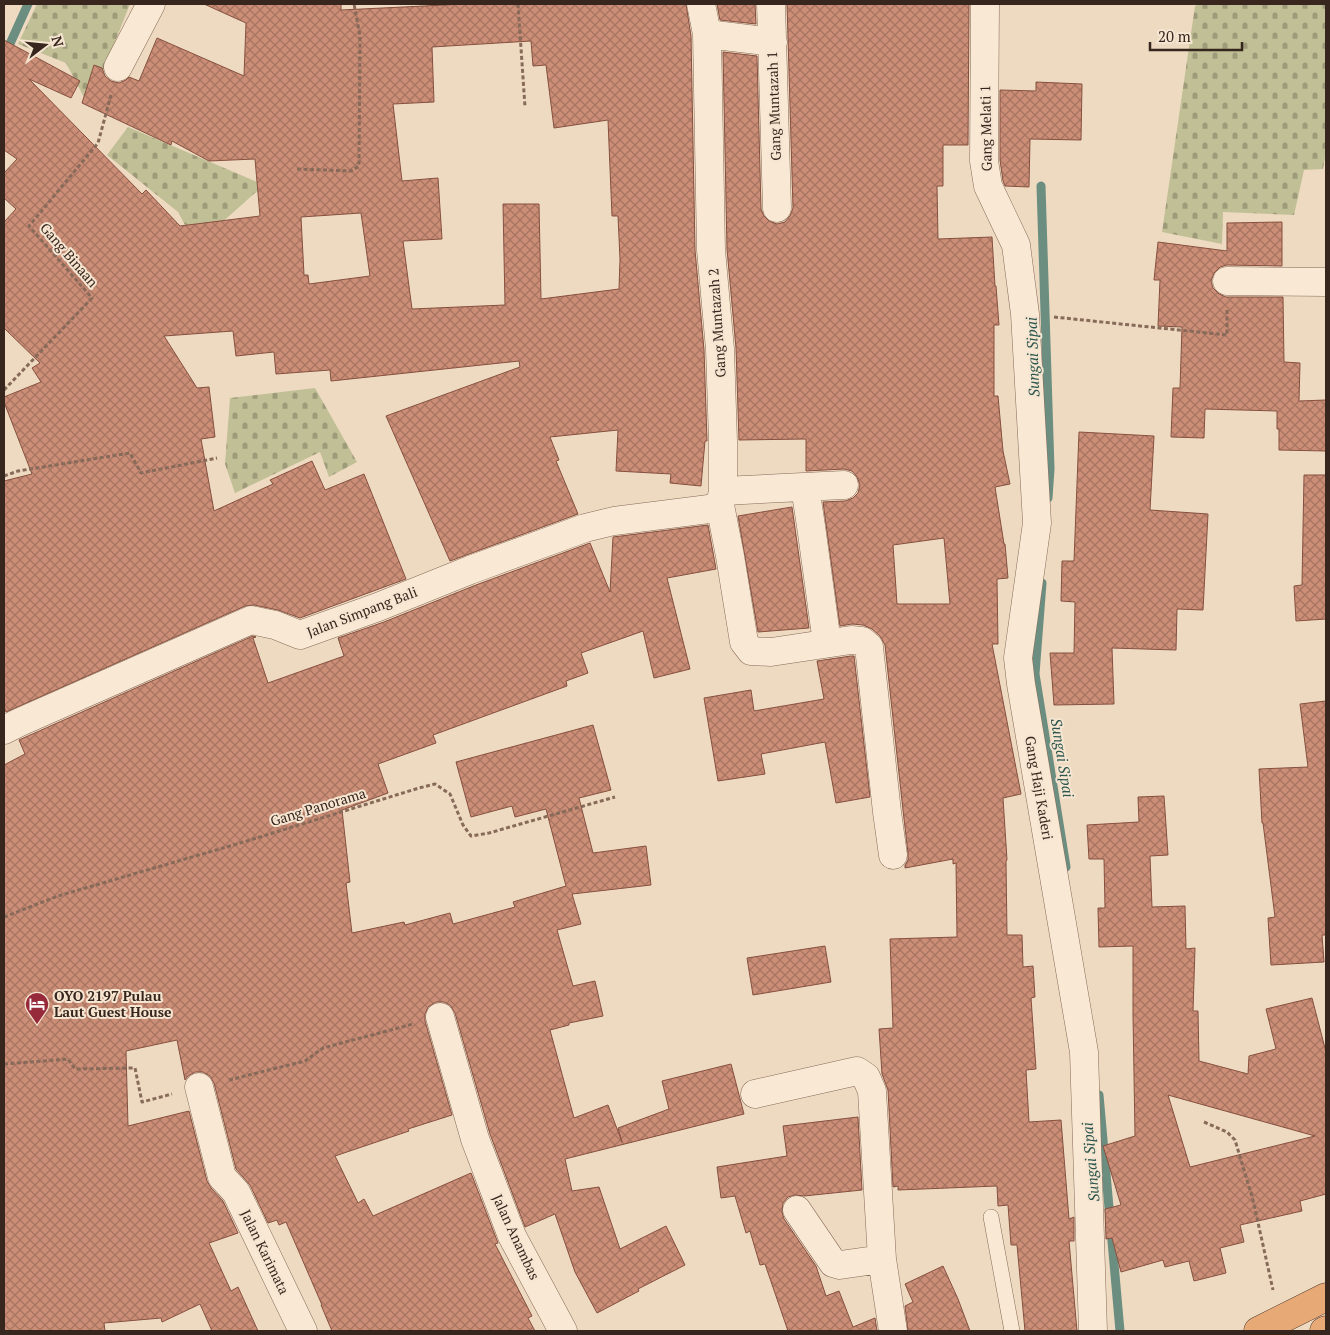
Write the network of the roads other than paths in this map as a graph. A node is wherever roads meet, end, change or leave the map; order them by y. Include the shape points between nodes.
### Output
1 (151, 4) edge
2 (701, 4) edge
3 (771, 4) edge
4 (985, 4) edge
5 (707, 34) junction
6 (772, 42) junction
7 (118, 67) road end
8 (777, 208) dead end
9 (1016, 245) joint
10 (1227, 281) road end
11 (1326, 282) edge
12 (844, 485) dead end
13 (804, 487) junction
14 (721, 498) junction
15 (827, 643) junction
16 (4, 730) edge
17 (893, 855) dead end
18 (440, 1017) dead end
19 (199, 1087) dead end
20 (755, 1094) dead end
21 (798, 1210) dead end
22 (991, 1217) dead end
23 (882, 1260) junction
24 (1326, 1297) edge
25 (1266, 1327) edge
26 (303, 1331) edge
27 (563, 1331) edge
28 (893, 1331) edge
29 (1012, 1331) edge
30 (1093, 1331) edge

1 - 7 street
2 - 5 street, Gang Muntazah 2
3 - 6 street, Gang Muntazah 1
4 - 9 street, Gang Melati 1 via 984,161 988,186
5 - 6 street
5 - 14 street, Gang Muntazah 2 via 711,250 720,349 723,441
6 - 8 street, Gang Muntazah 1
9 - 30 street, Gang Haji Kaderi via 1025,314 1037,523 1018,658 1084,1052
10 - 11 street
12 - 13 street
13 - 14 street
13 - 15 street
14 - 15 street, Gang Muntazah 2 via 744,642 751,651 771,652
14 - 16 street, Jalan Simpang Bali via 709,509 614,521 585,528 300,635 251,620
15 - 17 street, Gang Muntazah 2 via 862,641 869,647
18 - 27 street, Jalan Anambas via 475,1139 512,1236
19 - 26 street, Jalan Karimata via 222,1177 236,1192
20 - 23 street via 857,1071 866,1077 872,1091
21 - 23 street via 833,1263
22 - 29 lane
23 - 28 street
24 - 25 highway

